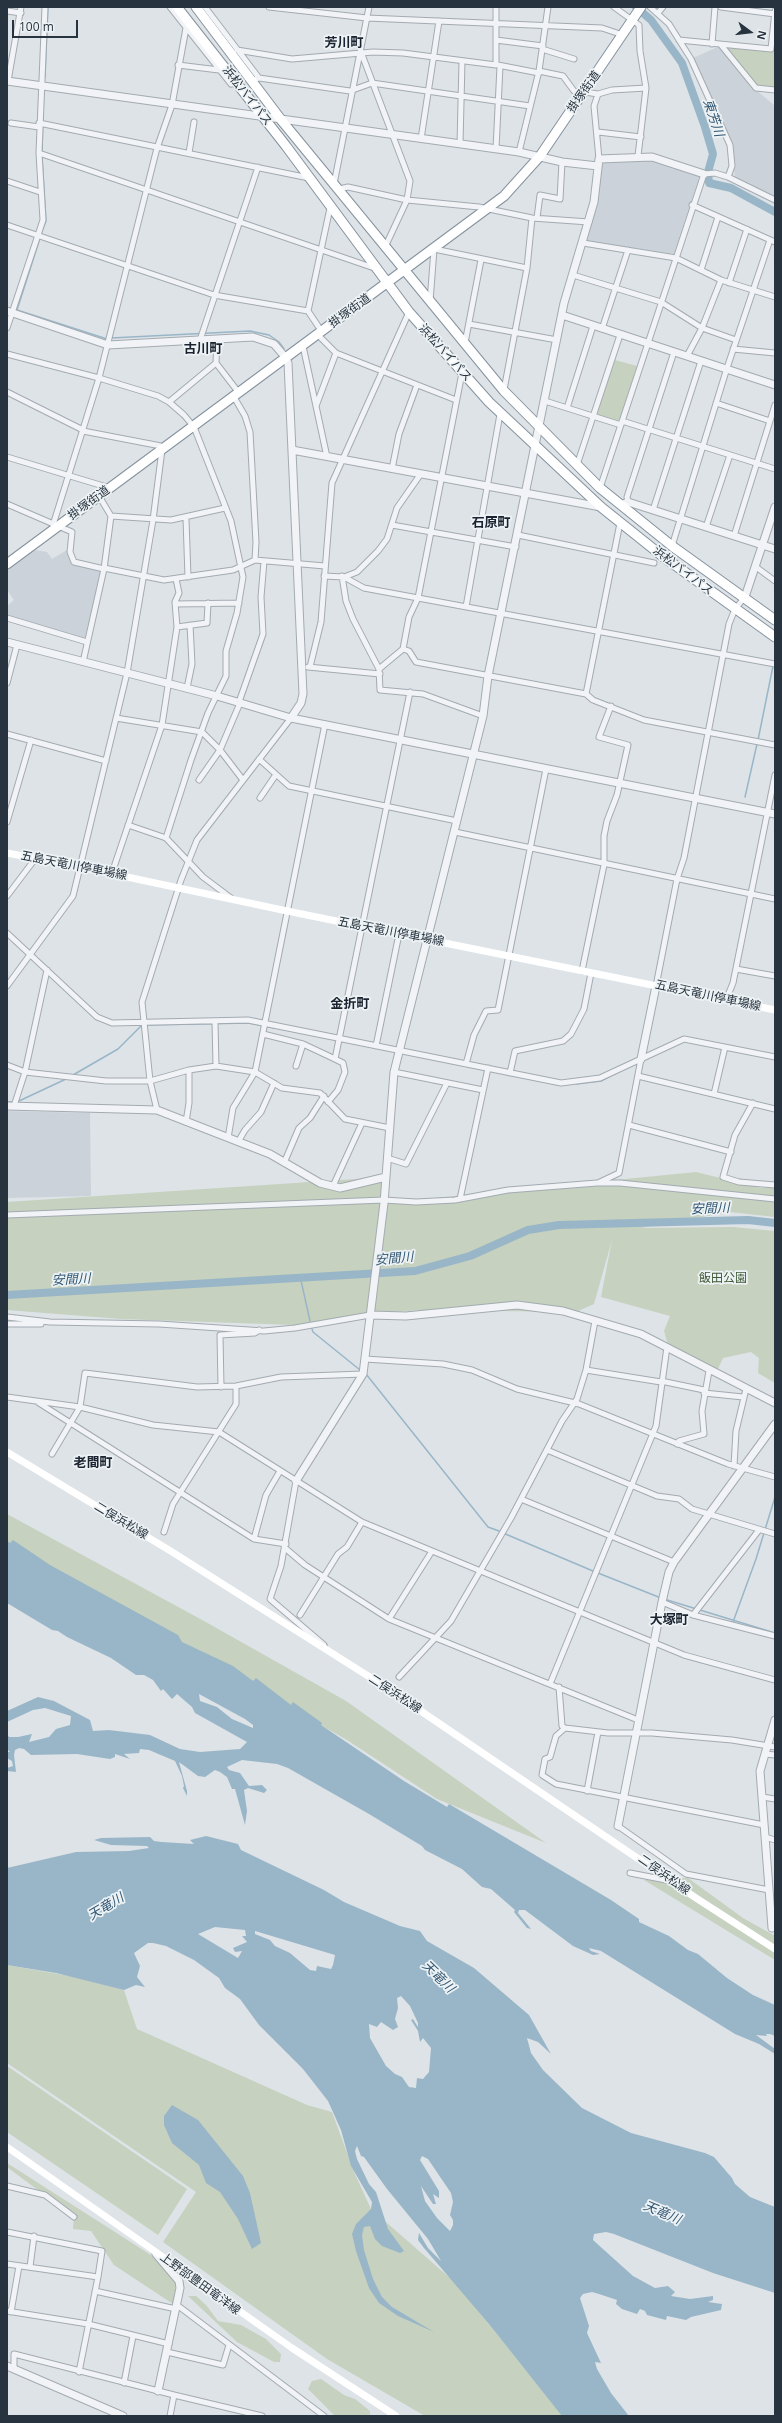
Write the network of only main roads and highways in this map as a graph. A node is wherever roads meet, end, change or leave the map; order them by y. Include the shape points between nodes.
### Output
1 (177, 7) edge
2 (196, 7) edge
3 (642, 7) edge
4 (405, 270) junction
5 (387, 284) junction
6 (7, 564) edge
7 (775, 620) edge
8 (775, 638) edge
9 (7, 853) edge
10 (775, 1010) edge
11 (7, 1452) edge
12 (775, 1948) edge
13 (7, 2147) edge
14 (396, 2416) edge

1 - 5 highway, 浜松バイパス
2 - 4 highway, 浜松バイパス via 255,79 282,121
3 - 4 highway, 掛塚街道 via 540,156 516,184 489,209
4 - 5 highway, 掛塚街道
4 - 7 highway, 浜松バイパス via 464,346 576,466 600,488 625,503 672,546
5 - 6 highway, 掛塚街道
5 - 8 highway, 浜松バイパス via 500,414 601,507
9 - 10 main road, 五島天竜川停車場線
11 - 12 main road, 二俣浜松線 via 170,1550 387,1688
13 - 14 main road, 上野部豊田竜洋線 via 292,2348

